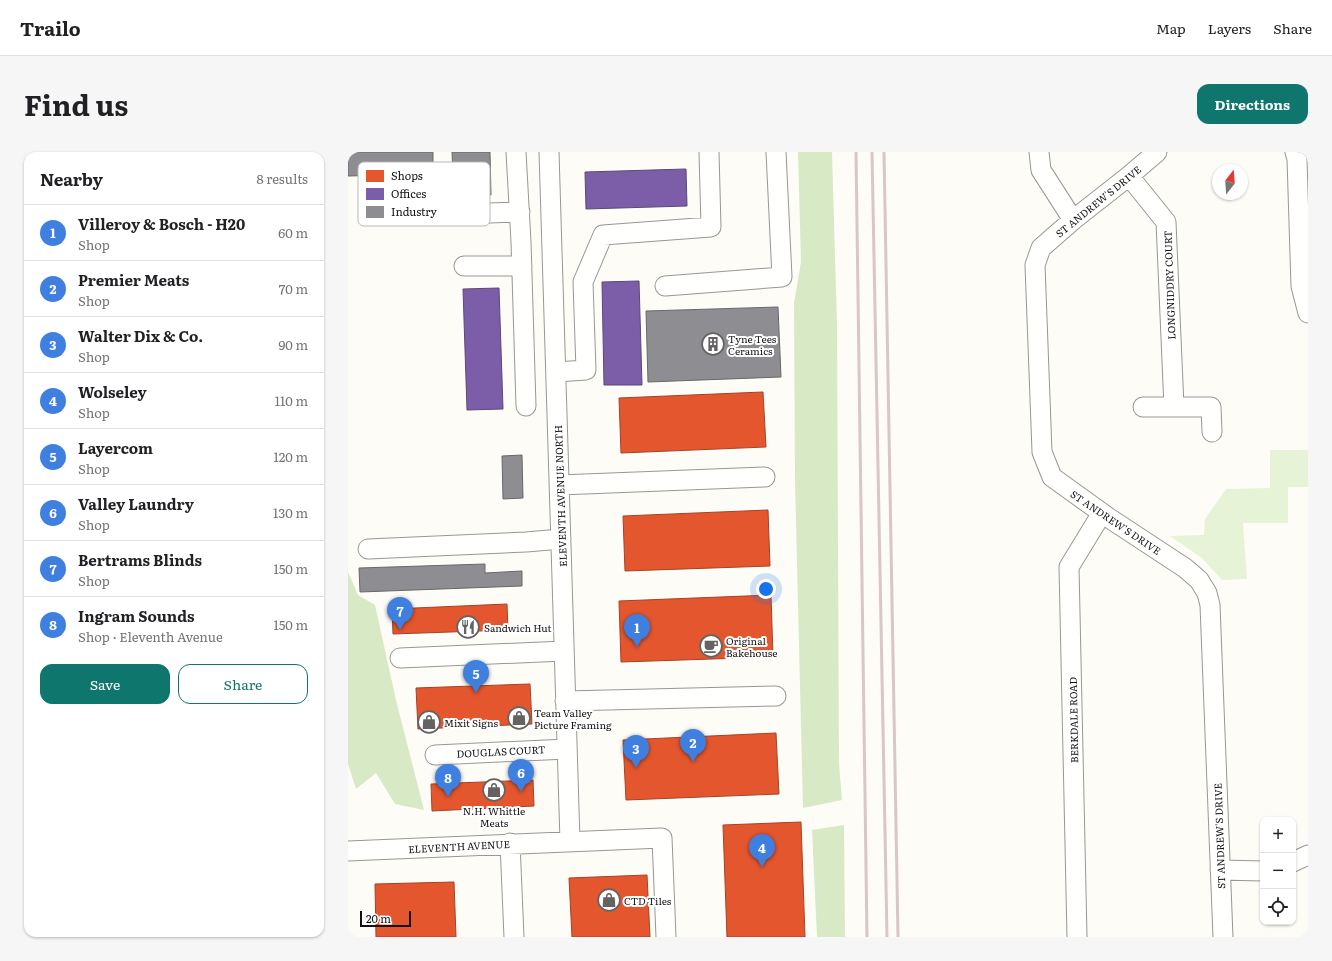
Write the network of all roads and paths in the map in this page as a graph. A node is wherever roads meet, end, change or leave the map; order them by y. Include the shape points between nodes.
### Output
1 (516, 152) edge
2 (549, 152) edge
3 (709, 152) edge
4 (776, 152) edge
5 (1039, 152) edge
6 (1157, 152) edge
7 (1295, 152) edge
8 (1129, 176) junction
9 (520, 212) junction
10 (490, 213) edge
11 (1073, 220) junction
12 (521, 242) junction
13 (552, 242) junction
14 (464, 266) dead end
15 (522, 266) junction
16 (665, 286) dead end
17 (1308, 313) edge
18 (556, 372) junction
19 (526, 406) dead end
20 (1143, 407) dead end
21 (1174, 407) junction
22 (1212, 432) dead end
23 (765, 477) dead end
24 (559, 485) junction
25 (1102, 513) junction
26 (561, 539) junction
27 (368, 549) dead end
28 (564, 651) junction
29 (400, 658) dead end
30 (776, 696) dead end
31 (565, 701) junction
32 (567, 749) junction
33 (435, 755) dead end
34 (570, 841) junction
35 (510, 843) junction
36 (348, 851) edge
37 (1308, 855) edge
38 (1296, 861) edge
39 (1220, 870) junction
40 (1260, 871) edge
41 (514, 937) edge
42 (666, 937) edge
43 (1077, 937) edge
44 (1224, 937) edge

1 - 9 street
2 - 13 street, ELEVENTH AVENUE NORTH
3 - 18 street via 711,227 603,235 583,282 586,370
4 - 16 street via 782,277
5 - 11 street via 1041,170
6 - 8 street, ST ANDREW'S DRIVE
7 - 17 street via 1298,159 1301,286
8 - 11 street, ST ANDREW'S DRIVE
8 - 21 street, LONGNIDDRY COURT via 1166,222
9 - 10 street
9 - 12 street
11 - 25 street, ST ANDREW'S DRIVE via 1041,248 1035,265 1042,452 1052,477
12 - 13 street
12 - 15 street
13 - 18 street, ELEVENTH AVENUE NORTH
14 - 15 street
15 - 19 street
18 - 24 street, ELEVENTH AVENUE NORTH
20 - 21 street
21 - 22 street via 1211,406
23 - 24 street
24 - 26 street, ELEVENTH AVENUE NORTH
25 - 39 street, ST ANDREW'S DRIVE via 1185,568 1200,580 1207,593 1210,605
25 - 43 street, BERKDALE ROAD via 1069,567
26 - 27 street
26 - 28 street, ELEVENTH AVENUE NORTH
28 - 29 street
28 - 31 street, ELEVENTH AVENUE NORTH
30 - 31 street
31 - 32 street, ELEVENTH AVENUE NORTH
32 - 33 street, DOUGLAS COURT
32 - 34 street, ELEVENTH AVENUE NORTH
34 - 35 street, ELEVENTH AVENUE
34 - 42 street, ELEVENTH AVENUE via 662,838
35 - 36 street, ELEVENTH AVENUE
35 - 41 street
37 - 38 street
39 - 40 street
39 - 44 street, ST ANDREW'S DRIVE

